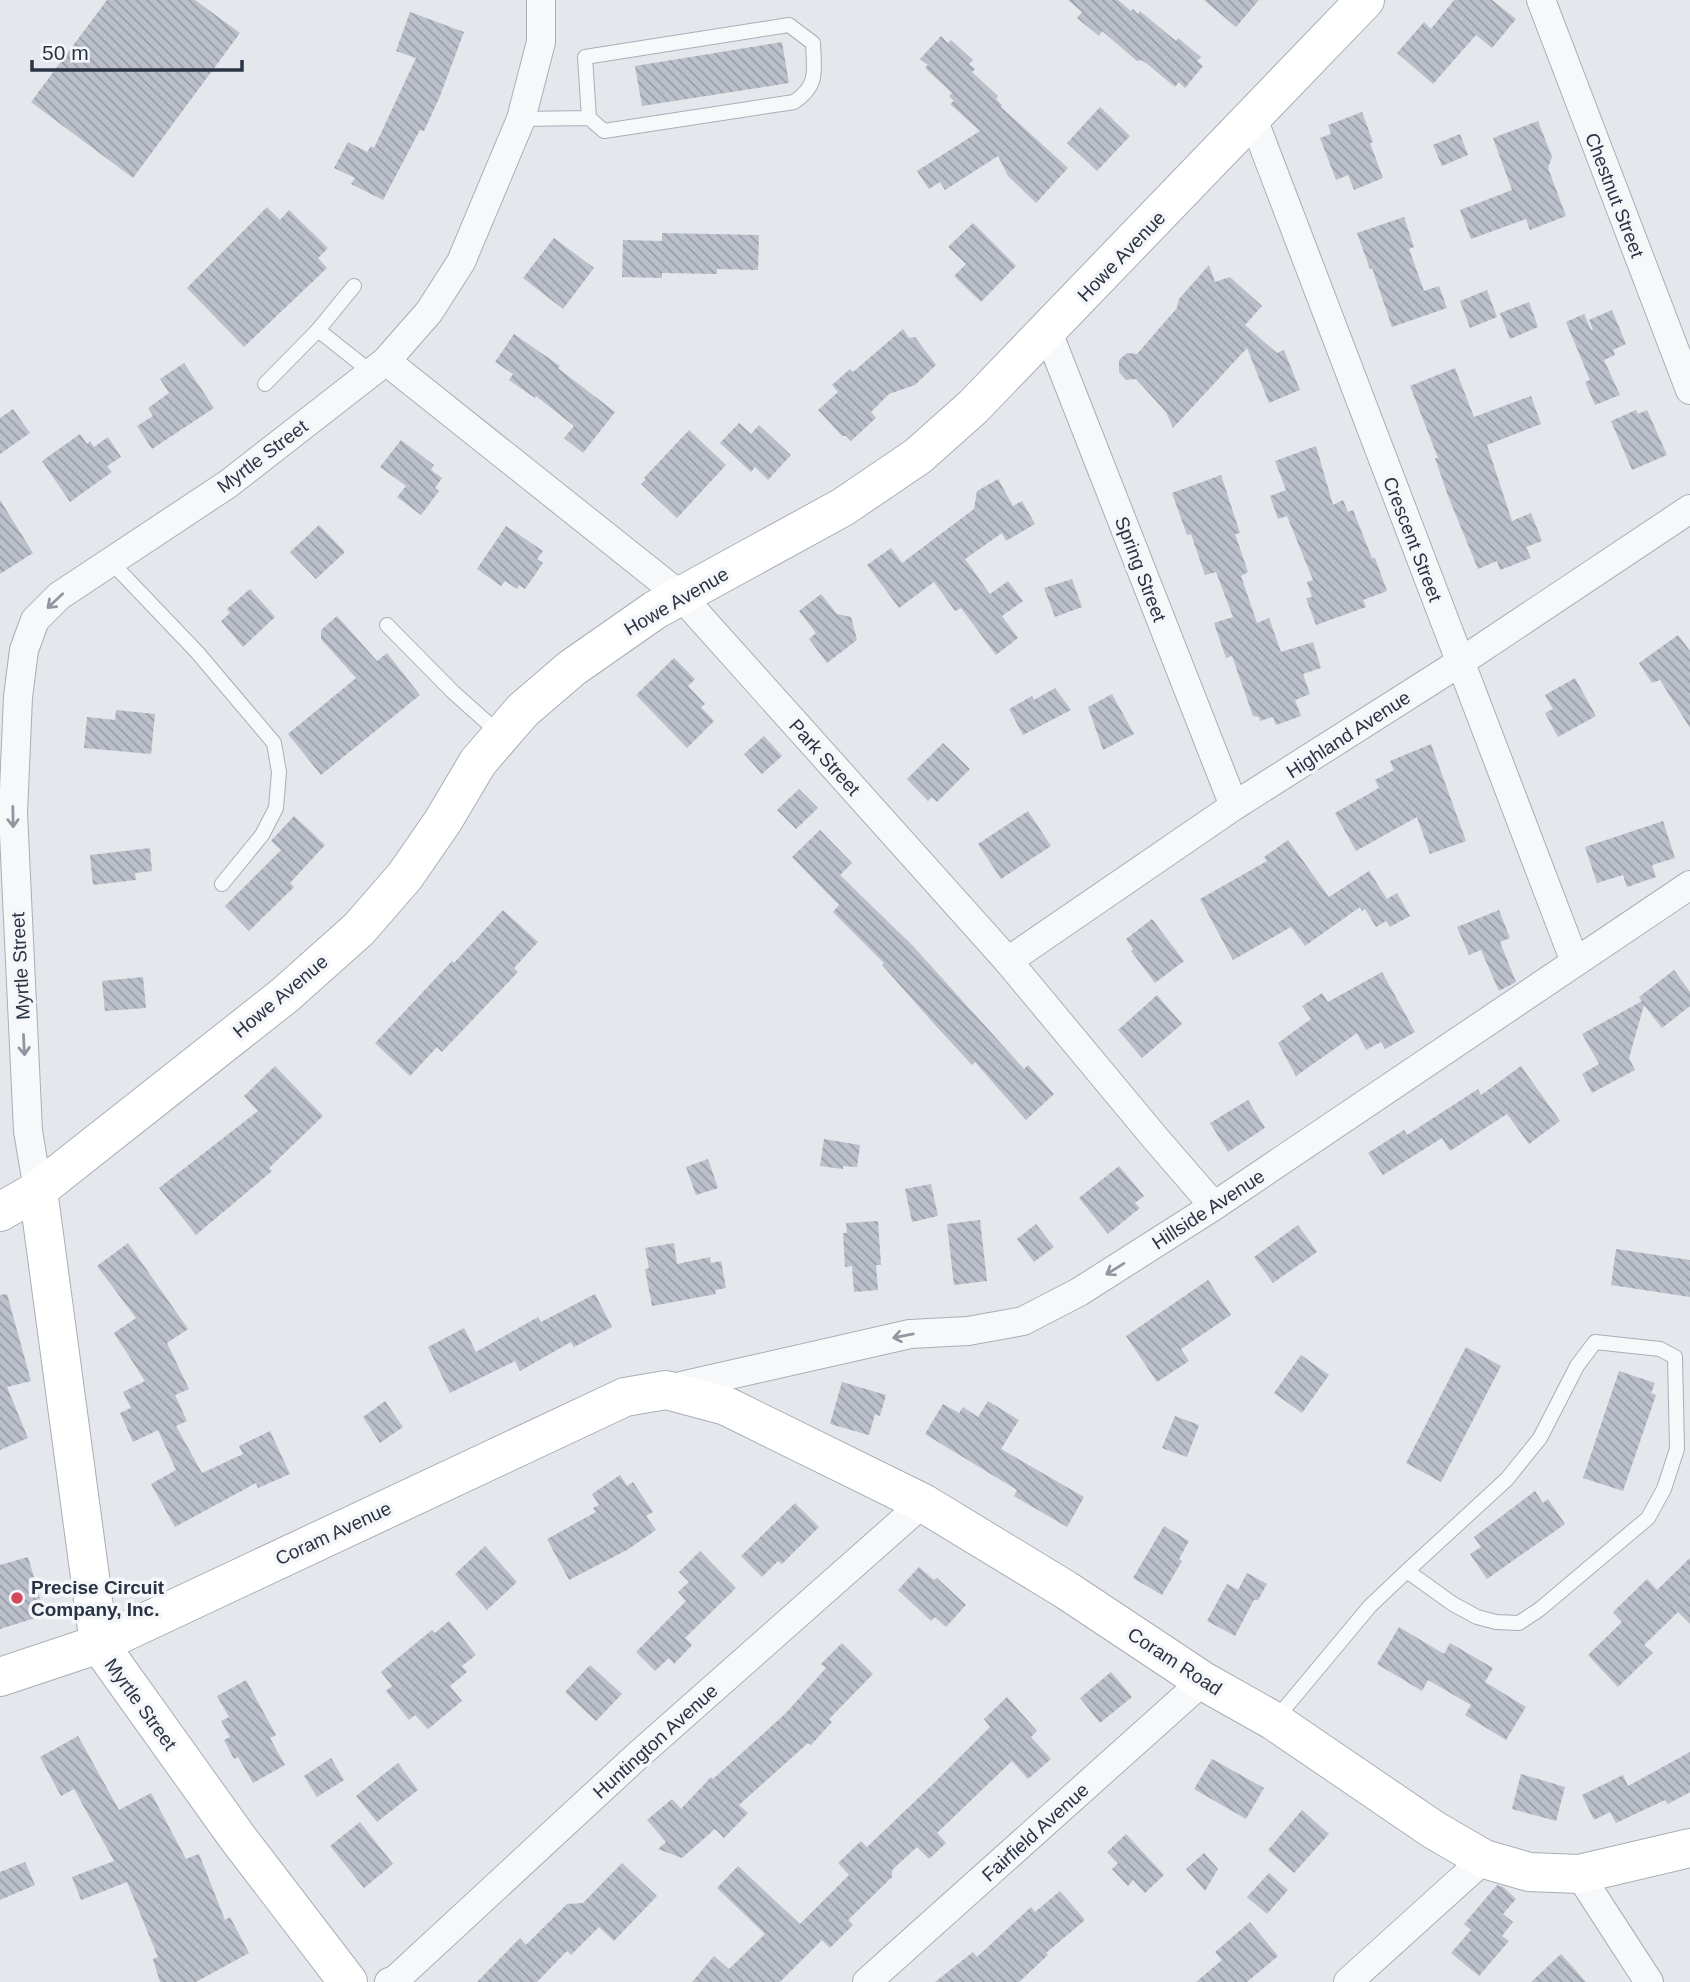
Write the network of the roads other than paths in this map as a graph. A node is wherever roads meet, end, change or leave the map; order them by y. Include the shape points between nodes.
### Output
1 (541, 0) edge
2 (1365, 0) edge
3 (1541, 0) edge
4 (1252, 116) junction
5 (589, 118) junction
6 (521, 119) junction
7 (354, 285) dead end
8 (318, 330) junction
9 (1048, 332) junction
10 (378, 367) junction
11 (265, 384) dead end
12 (1690, 390) edge
13 (1690, 509) edge
14 (111, 562) junction
15 (681, 596) junction
16 (387, 625) dead end
17 (1459, 663) junction
18 (501, 734) junction
19 (1234, 806) junction
20 (222, 884) dead end
21 (1690, 885) edge
22 (1007, 961) junction
23 (1575, 962) junction
24 (38, 1189) junction
25 (1214, 1206) junction
26 (0, 1212) edge
27 (666, 1390) junction
28 (923, 1503) junction
29 (1407, 1571) junction
30 (99, 1644) junction
31 (0, 1677) edge
32 (1203, 1681) junction
33 (1274, 1721) junction
34 (1690, 1848) edge
35 (1484, 1859) junction
36 (1579, 1874) junction
37 (348, 1982) edge
38 (389, 1982) edge
39 (867, 1982) edge
40 (1348, 1982) edge
41 (1649, 1982) edge

1 - 6 street, Myrtle Street via 541,42
2 - 4 street, Howe Avenue
3 - 12 street, Chestnut Street
4 - 9 street, Howe Avenue
4 - 17 street, Crescent Street
5 - 5 lane via 585,57 789,25 813,43 815,78 807,93 794,102 604,131
5 - 6 lane
6 - 10 street, Myrtle Street via 461,262 429,312
7 - 8 lane
8 - 10 lane
8 - 11 lane
9 - 15 street, Howe Avenue via 918,456 843,507
9 - 19 street, Spring Street
10 - 14 street, Myrtle Street via 228,484
10 - 15 street, Park Street
13 - 17 street, Highland Avenue
14 - 20 lane via 197,652 274,743 279,772 276,808 262,835
14 -> 24 street, Myrtle Street via 59,596 35,620 24,650 18,697 13,827 28,1131
15 - 18 street, Howe Avenue via 611,638 523,710
15 - 22 street, Park Street
16 - 18 lane
17 - 19 street, Highland Avenue
17 - 23 street, Crescent Street
18 - 24 street, Howe Avenue via 405,876 359,929 285,995
19 - 22 street, Highland Avenue
21 - 23 street, Hillside Avenue
22 - 25 street, Park Street
23 - 25 street, Hillside Avenue
24 - 26 street, Howe Avenue
24 - 30 street, Myrtle Street
25 -> 27 street, Hillside Avenue via 1079,1292 1023,1321 968,1331 910,1334
27 - 28 street, Coram Road via 726,1406
27 - 30 street, Coram Avenue via 625,1397 558,1427
28 - 32 street, Coram Road
28 - 38 street, Huntington Avenue
29 - 29 lane via 1477,1617 1519,1622 1541,1609 1648,1518 1664,1489 1677,1449 1675,1357 1660,1349 1595,1342 1577,1366 1540,1438 1507,1479
29 - 33 lane via 1370,1606
30 - 31 street, Coram Avenue
30 - 37 street, Myrtle Street
32 - 33 street, Coram Road
32 - 39 street, Fairfield Avenue
33 - 35 street, Coram Road
34 - 36 street, Coram Road
35 - 36 street, Coram Road via 1529,1872
35 - 40 street
36 - 41 street

